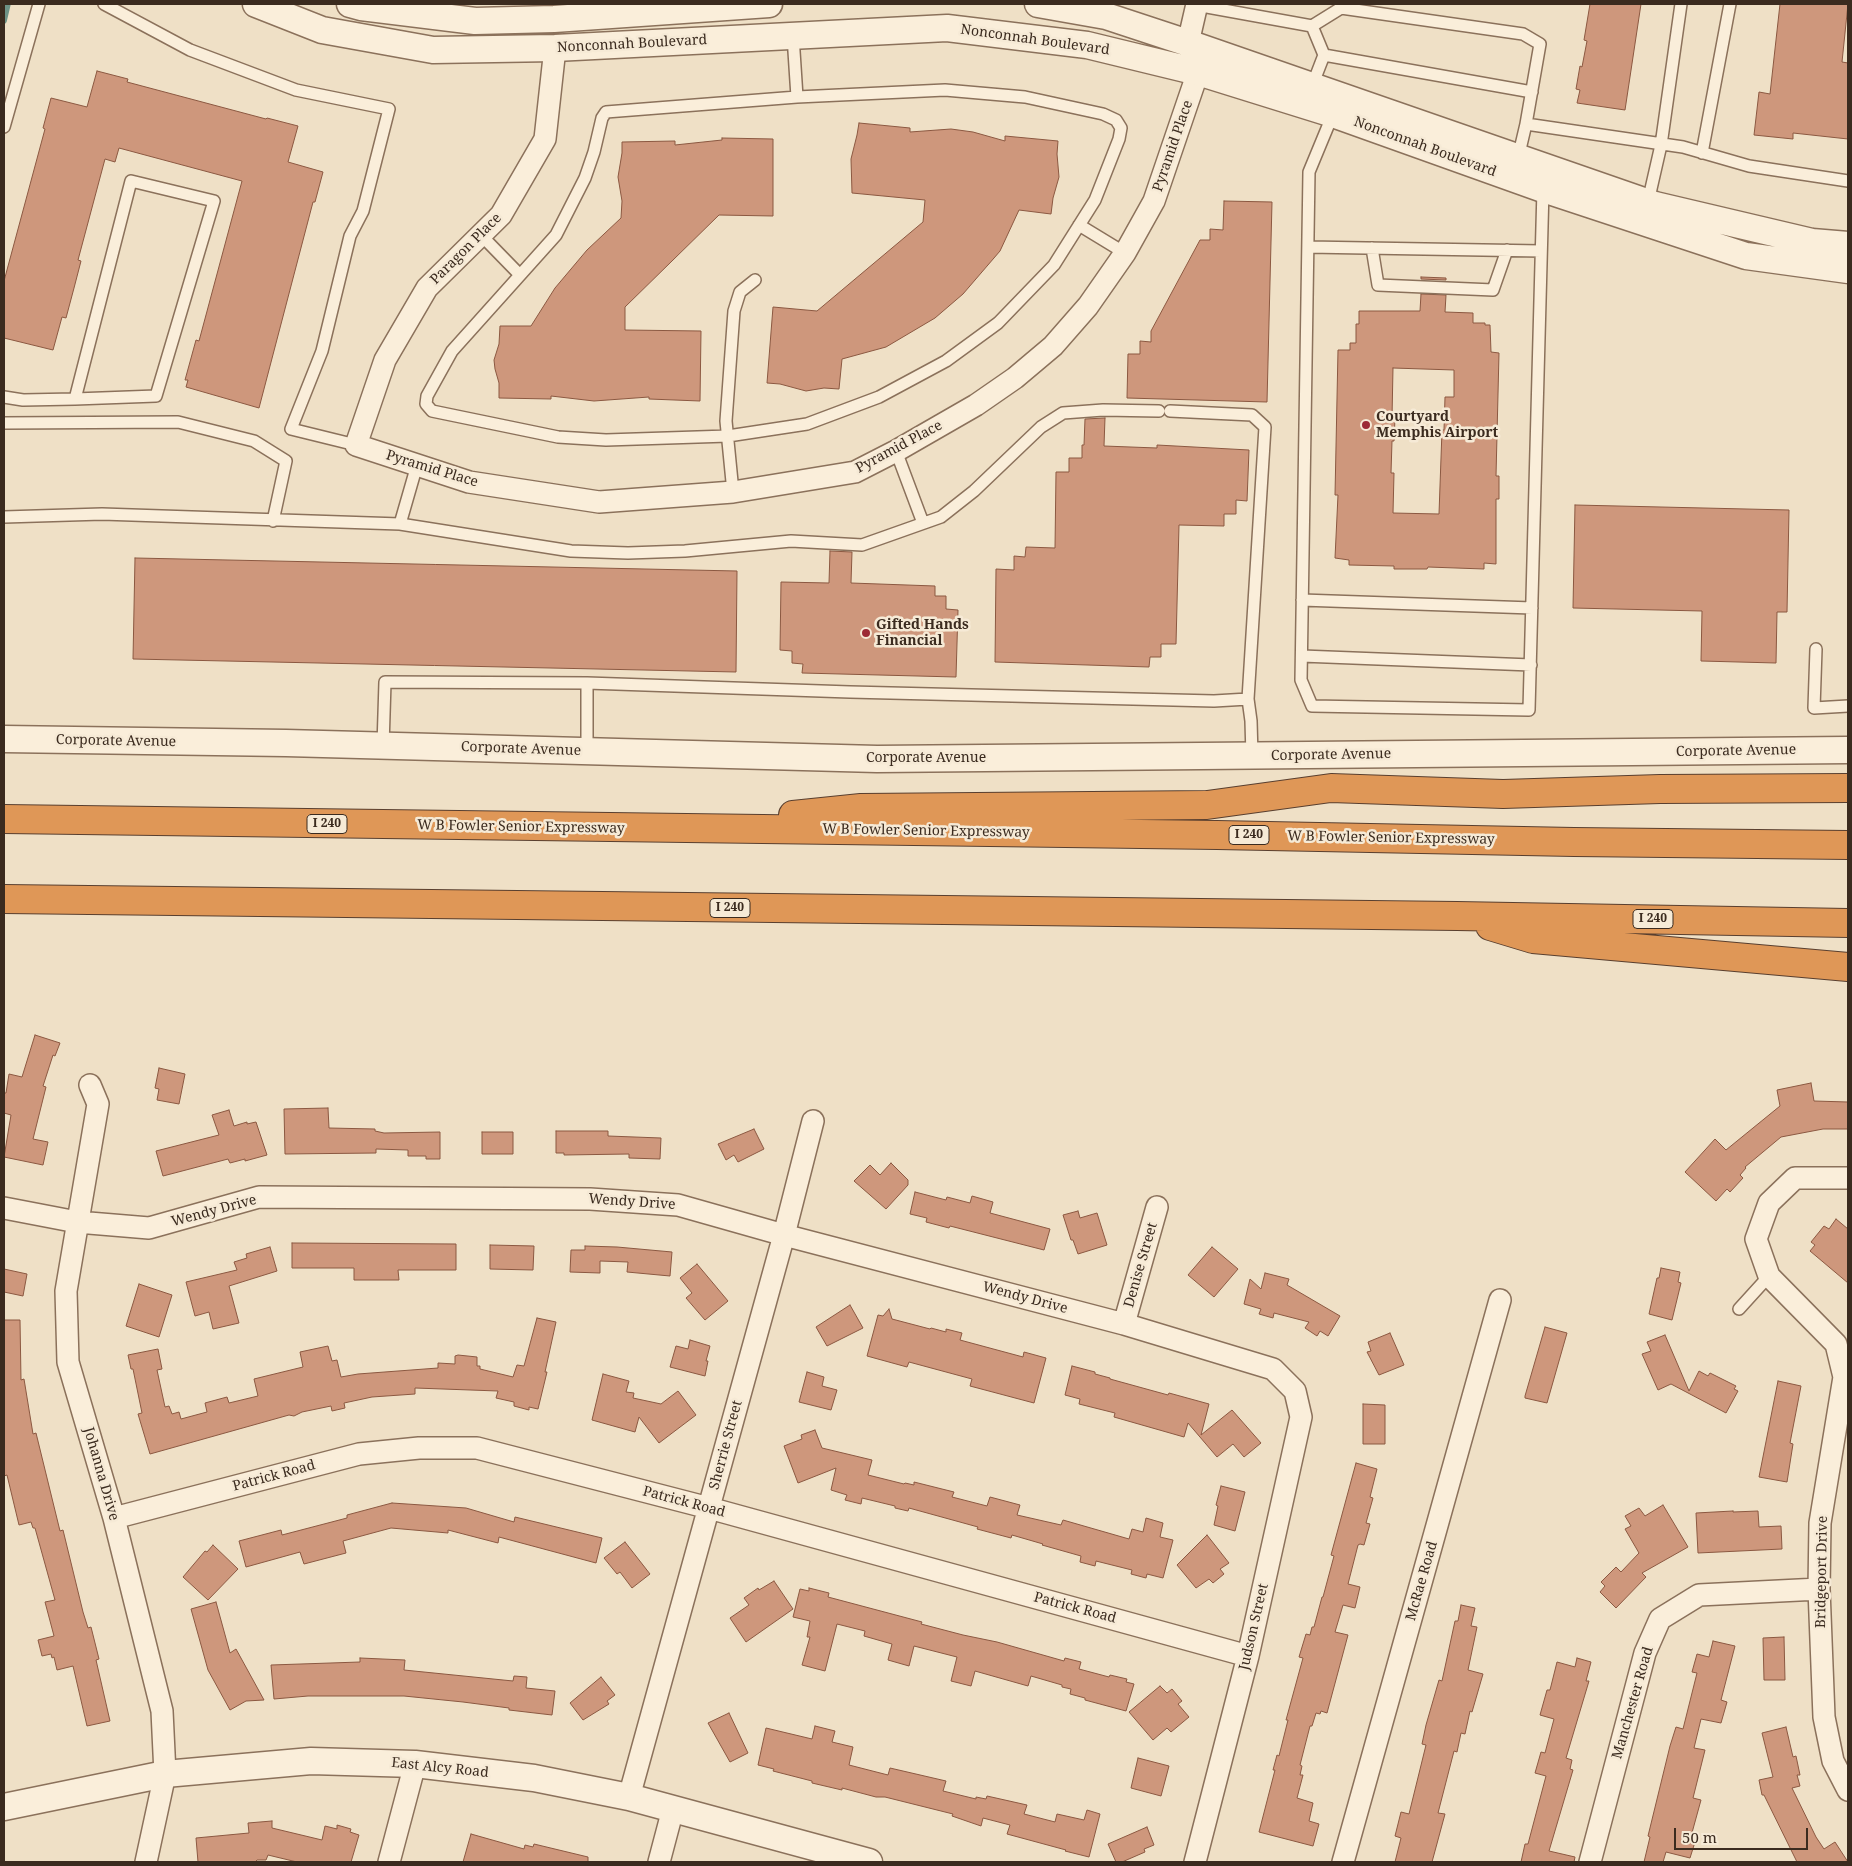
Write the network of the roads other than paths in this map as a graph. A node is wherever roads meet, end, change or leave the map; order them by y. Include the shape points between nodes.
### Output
1 (39, 4) edge
2 (104, 4) edge
3 (256, 4) edge
4 (350, 4) edge
5 (769, 4) edge
6 (1038, 4) edge
7 (1681, 4) edge
8 (1730, 4) edge
9 (1197, 5) edge
10 (1312, 26) junction
11 (554, 27) edge
12 (793, 36) junction
13 (1188, 43) junction
14 (1324, 55) junction
15 (1198, 72) junction
16 (1312, 86) junction
17 (1532, 92) junction
18 (797, 97) junction
19 (1333, 114) junction
20 (1526, 124) junction
21 (4, 127) edge
22 (1662, 145) junction
23 (1702, 153) junction
24 (1518, 158) junction
25 (1848, 181) edge
26 (1543, 189) junction
27 (1648, 202) junction
28 (1079, 225) junction
29 (481, 235) junction
30 (1848, 245) edge
31 (1308, 247) junction
32 (1372, 248) junction
33 (1507, 250) junction
34 (1541, 251) junction
35 (1125, 254) junction
36 (1848, 270) edge
37 (520, 274) junction
38 (755, 280) dead end
39 (4, 396) edge
40 (75, 399) junction
41 (4, 423) edge
42 (728, 436) junction
43 (356, 445) junction
44 (896, 451) junction
45 (416, 465) junction
46 (733, 492) junction
47 (4, 517) edge
48 (273, 521) junction
49 (924, 523) junction
50 (400, 524) junction
51 (1302, 600) junction
52 (1532, 608) junction
53 (1816, 649) dead end
54 (1302, 656) junction
55 (1530, 665) junction
56 (587, 683) junction
57 (1248, 700) junction
58 (1848, 706) edge
59 (4, 739) edge
60 (383, 746) junction
61 (1848, 750) edge
62 (587, 751) junction
63 (1252, 756) junction
64 (1848, 788) edge
65 (4, 819) edge
66 (650, 828) junction
67 (1848, 844) edge
68 (4, 900) edge
69 (1457, 916) junction
70 (1848, 922) edge
71 (1848, 967) edge
72 (90, 1085) dead end
73 (813, 1121) dead end
74 (1848, 1178) edge
75 (1157, 1207) dead end
76 (4, 1208) edge
77 (77, 1222) junction
78 (784, 1235) junction
79 (1770, 1276) junction
80 (1500, 1300) dead end
81 (1739, 1309) dead end
82 (1124, 1324) junction
83 (1295, 1391) joint
84 (709, 1508) junction
85 (114, 1518) junction
86 (1819, 1589) junction
87 (1248, 1656) junction
88 (415, 1764) junction
89 (165, 1774) junction
90 (1848, 1790) edge
91 (630, 1797) junction
92 (8, 1806) edge
93 (673, 1809) junction
94 (146, 1862) edge
95 (389, 1862) edge
96 (659, 1862) edge
97 (869, 1862) edge
98 (1195, 1862) edge
99 (1343, 1862) edge
100 (1590, 1862) edge

1 - 21 lane
2 - 43 lane via 190,50 296,90 389,109 362,211 350,236 322,352 292,428
3 - 11 street, Nonconnah Boulevard via 322,30 433,50
4 - 11 street, Nonconnah Boulevard via 475,21
5 - 11 street, Nonconnah Boulevard
6 - 13 street, Nonconnah Boulevard via 1106,16
7 - 22 lane
8 - 23 lane
9 - 10 lane
9 - 13 street
10 - 14 lane
10 - 17 lane via 1341,8 1523,34 1540,44
11 - 12 street, Nonconnah Boulevard
11 - 29 street, Paragon Place via 544,139 501,215
12 - 15 street, Nonconnah Boulevard via 947,28 1087,45
12 - 18 lane
13 - 15 street
13 - 16 street, Nonconnah Boulevard
14 - 16 lane
14 - 17 lane
15 - 19 street, Nonconnah Boulevard
15 - 35 street, Pyramid Place via 1154,201
16 - 24 street, Nonconnah Boulevard
17 - 20 lane
18 - 28 lane via 945,90 1025,97 1116,120 1121,128 1119,139 1095,200
18 - 37 lane via 606,112 585,178 556,235
19 - 26 street, Nonconnah Boulevard
19 - 31 lane via 1309,172
20 - 22 lane
20 - 24 lane
22 - 23 lane
22 - 27 lane
23 - 25 lane via 1749,166
24 - 27 street, Nonconnah Boulevard
26 - 34 lane
26 - 36 street, Nonconnah Boulevard via 1746,256
27 - 30 street, Nonconnah Boulevard via 1812,242
28 - 35 lane
28 - 42 lane via 1054,265 998,323 946,361 879,397 807,424
29 - 37 lane
29 - 43 street, Paragon Place via 427,288 385,360
31 - 32 lane
31 - 51 lane
32 - 33 lane
32 - 33 lane via 1378,286 1493,290
33 - 34 lane
34 - 52 lane
35 - 44 street, Pyramid Place via 1088,306 1053,346 976,405
37 - 42 lane via 452,351 427,396 426,404 432,410 558,437 606,440
38 - 42 lane via 740,292 734,311 726,421
39 - 40 lane via 23,400
40 - 40 lane via 131,181 214,201 156,396
41 - 48 lane via 178,422 254,442 286,461
42 - 46 lane
43 - 45 street, Pyramid Place
44 - 46 street, Pyramid Place via 855,472
44 - 49 lane
45 - 46 street, Pyramid Place via 469,482 599,502
45 - 50 lane
47 - 48 lane via 102,514
48 - 50 lane
49 - 50 lane via 862,545 791,541 628,553 571,551
49 - 57 lane via 941,516 974,491 1041,428 1063,413 1103,410 1252,415 1265,427
51 - 52 lane
51 - 54 lane
52 - 55 lane
53 - 58 lane via 1814,708
54 - 55 lane
54 - 55 lane via 1301,680 1312,706 1530,710
56 - 57 lane
56 - 60 lane via 385,682
56 - 62 lane
57 - 63 lane
59 - 60 street, Corporate Avenue
60 - 62 street, Corporate Avenue
61 - 63 street, Corporate Avenue
62 - 63 street, Corporate Avenue via 876,759
64 - 66 highway via 1503,794 1331,788 1207,805 862,808
65 - 66 highway, W B Fowler Senior Expressway / I 240
66 - 67 highway, W B Fowler Senior Expressway / I 240
68 - 69 highway, I 240
69 - 70 highway, I 240
69 - 71 highway via 1533,939
72 - 77 street, Johanna Drive via 98,1104
73 - 78 street, Sherrie Street
74 - 79 street, Bridgeport Drive via 1796,1178 1768,1204 1756,1240
75 - 82 street, Denise Street
76 - 77 street, Wendy Drive
77 - 78 street, Wendy Drive via 149,1228 258,1197 590,1199 678,1205
77 - 85 street, Johanna Drive via 66,1291 68,1362
78 - 82 street, Wendy Drive
78 - 84 street, Sherrie Street
79 - 81 lane
79 - 86 street, Bridgeport Drive via 1836,1344 1844,1377 1820,1523
80 - 99 street, McRae Road
82 - 83 street, Wendy Drive via 1273,1369
83 - 87 street, Judson Street via 1301,1417
84 - 85 street, Patrick Road via 477,1448 419,1448 359,1454
84 - 87 street, Patrick Road
84 - 91 street, Sherrie Street
85 - 89 street, Johanna Drive via 162,1711
86 - 90 street, Bridgeport Drive via 1824,1718 1834,1761
86 - 100 street, Manchester Road via 1699,1595 1660,1619 1645,1653
87 - 98 street, Judson Street
88 - 89 street, East Alcy Road via 311,1761
88 - 91 street, East Alcy Road via 534,1778
88 - 95 street
89 - 92 street, East Alcy Road
89 - 94 street, Johanna Drive
91 - 93 street, East Alcy Road
93 - 96 street
93 - 97 street, East Alcy Road

